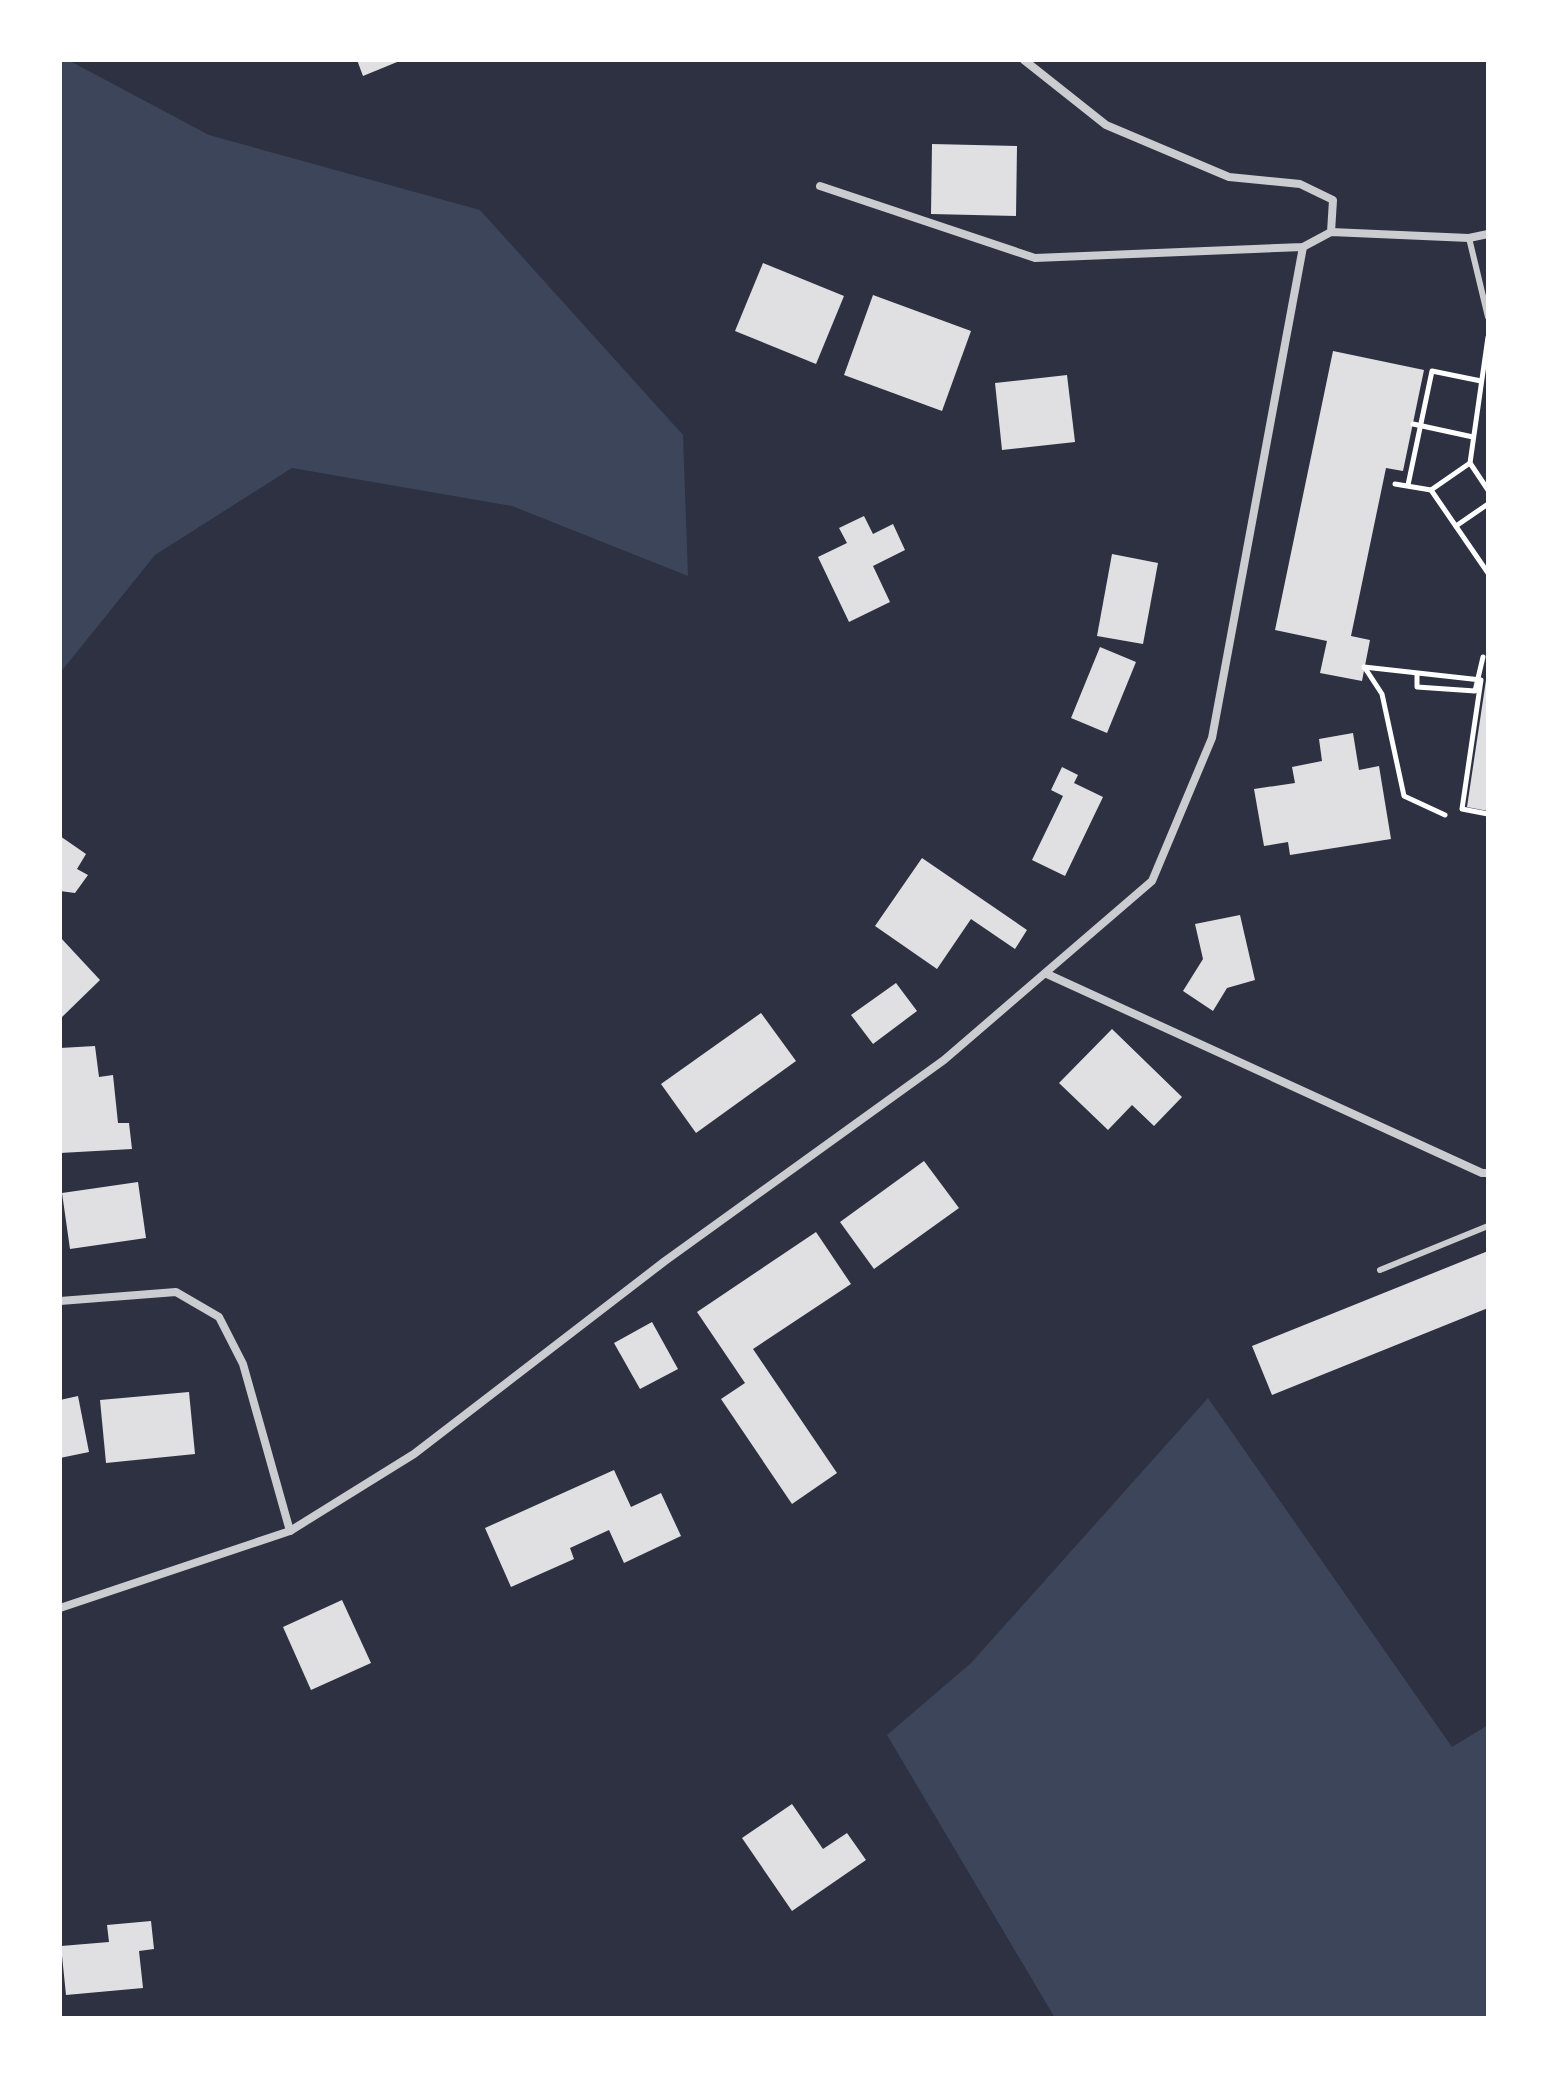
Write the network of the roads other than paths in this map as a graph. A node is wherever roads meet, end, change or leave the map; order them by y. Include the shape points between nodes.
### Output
1 (1024, 60) edge
2 (820, 186) dead end
3 (1331, 232) junction
4 (1488, 234) edge
5 (1469, 238) junction
6 (1303, 247) junction
7 (1488, 317) edge
8 (1047, 974) junction
9 (1488, 1173) edge
10 (1488, 1226) edge
11 (1380, 1270) dead end
12 (60, 1301) edge
13 (290, 1531) junction
14 (60, 1608) edge

1 - 3 street via 1106,125 1229,177 1300,184 1333,200
2 - 6 street via 1035,258
3 - 5 street
3 - 6 street
4 - 5 street
5 - 7 lane
6 - 8 street via 1212,738 1152,881
8 - 9 street
8 - 13 street via 944,1060 665,1261 414,1454
10 - 11 lane
12 - 13 street via 176,1292 219,1317 243,1364
13 - 14 street

